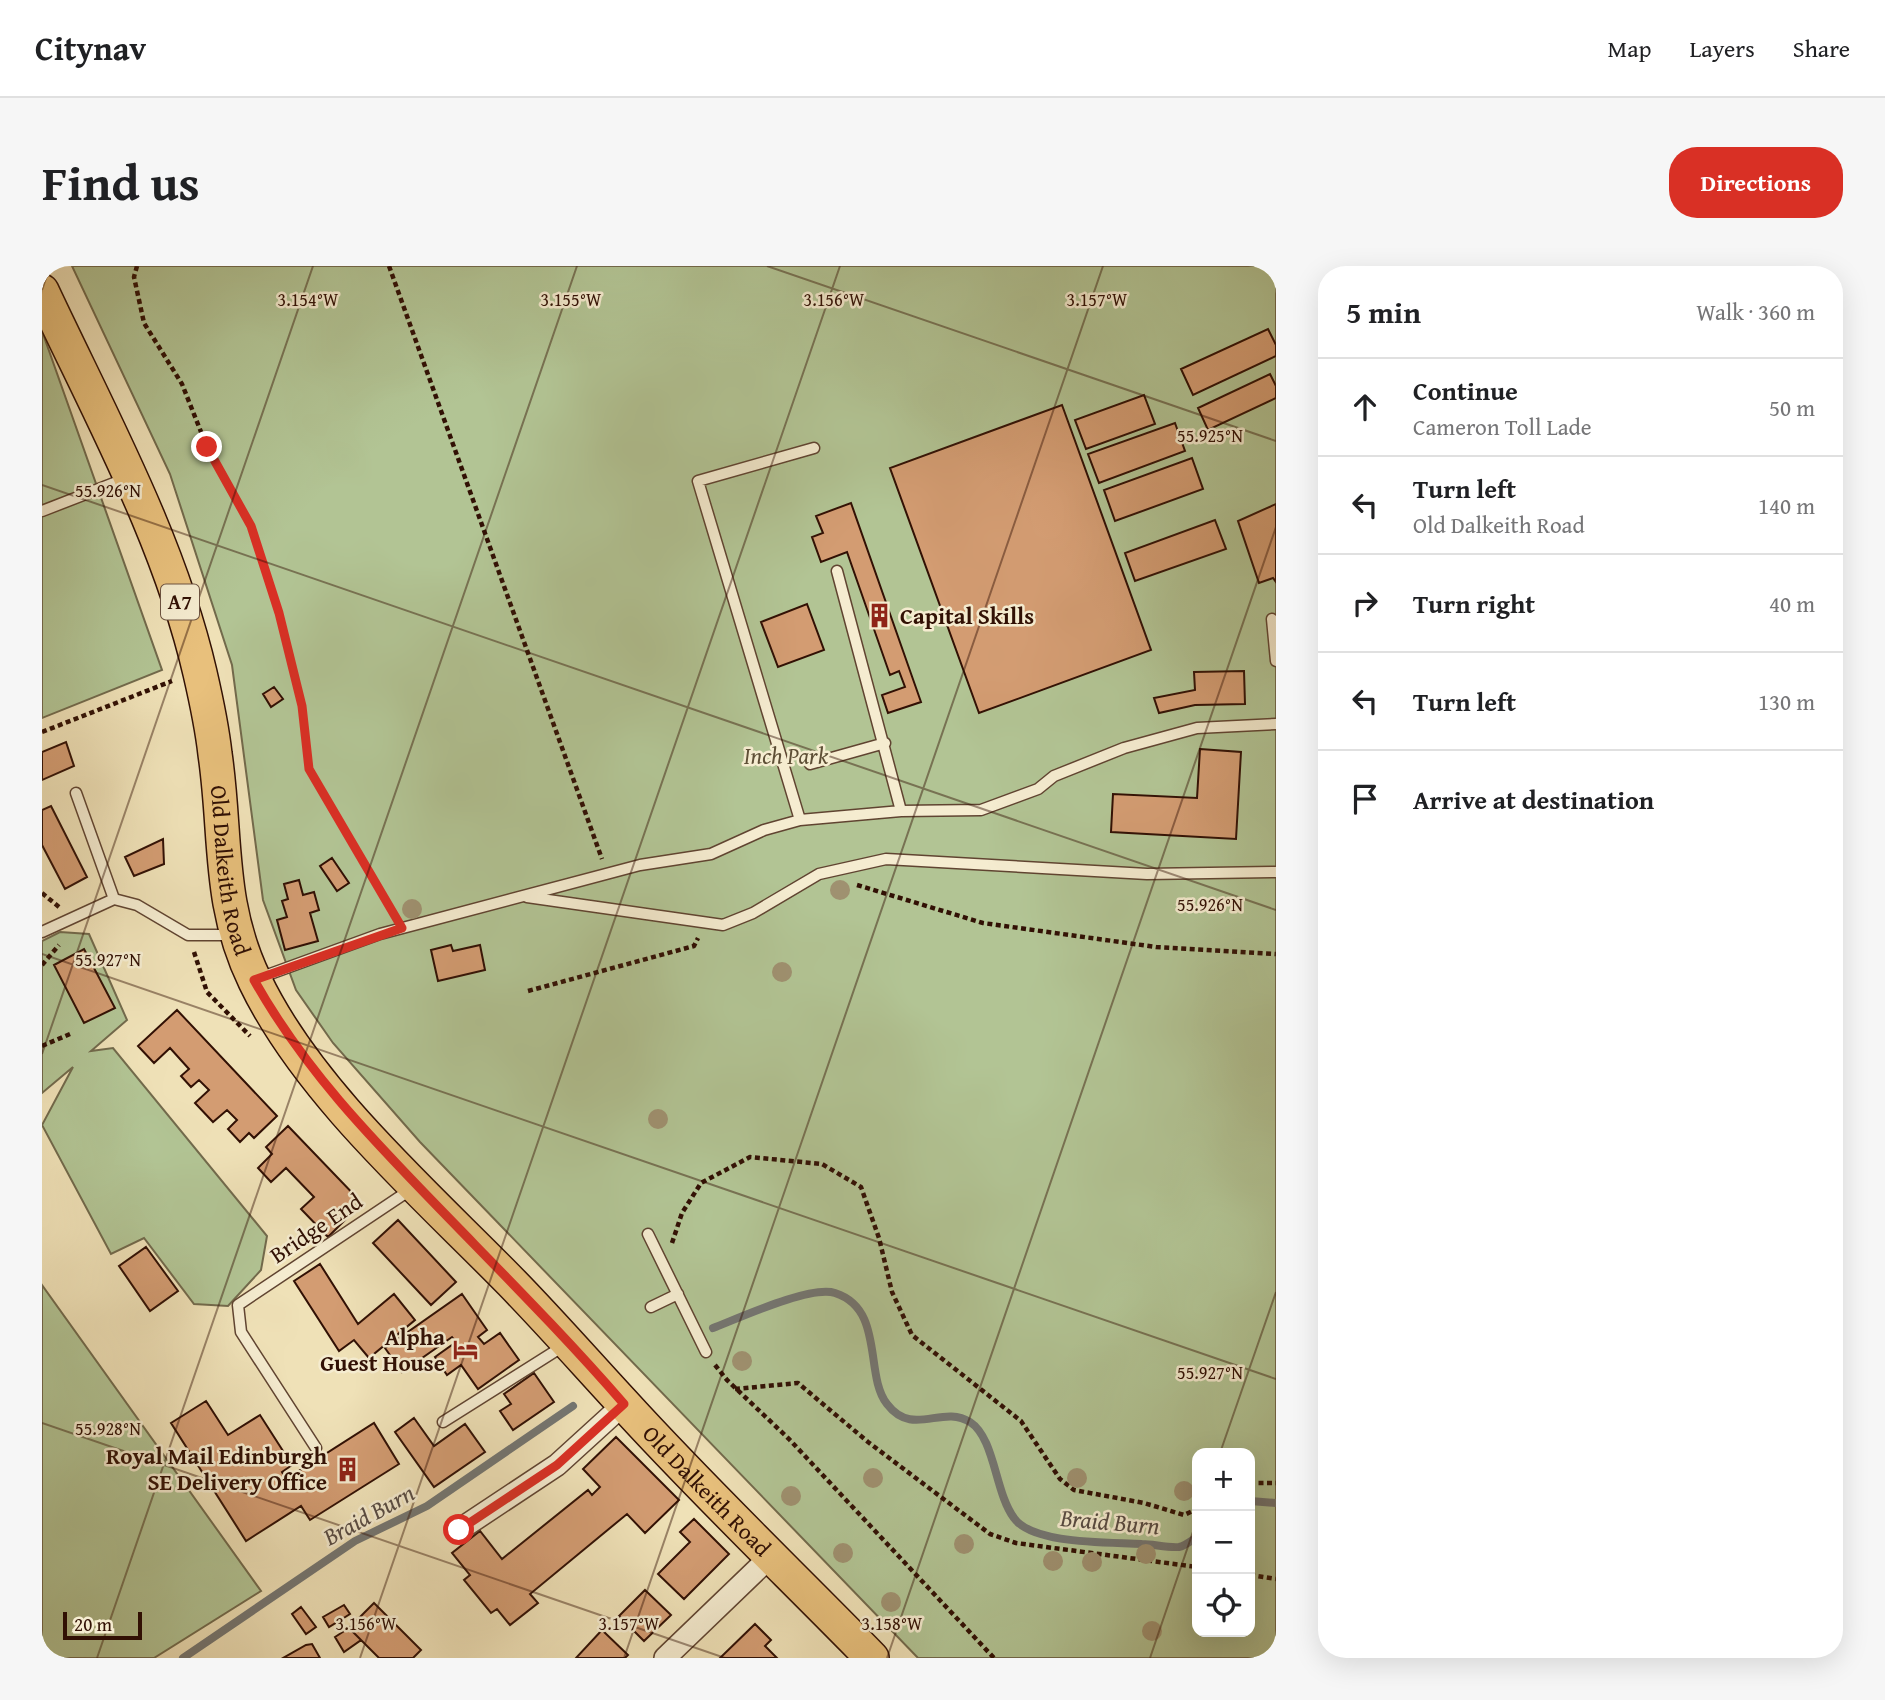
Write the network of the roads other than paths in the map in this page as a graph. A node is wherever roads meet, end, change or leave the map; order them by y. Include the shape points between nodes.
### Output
1 (42, 291) edge
2 (814, 448) dead end
3 (129, 477) junction
4 (42, 511) edge
5 (837, 572) dead end
6 (1272, 619) dead end
7 (1276, 661) edge
8 (1276, 724) edge
9 (885, 743) junction
10 (810, 764) dead end
11 (76, 793) dead end
12 (901, 811) junction
13 (800, 820) junction
14 (1276, 873) edge
15 (521, 896) junction
16 (114, 899) junction
17 (42, 932) edge
18 (237, 935) junction
19 (254, 980) junction
20 (417, 1185) junction
21 (648, 1234) dead end
22 (678, 1294) junction
23 (651, 1307) dead end
24 (570, 1342) junction
25 (706, 1352) road end
26 (624, 1404) junction
27 (443, 1422) dead end
28 (316, 1448) dead end
29 (459, 1530) dead end
30 (771, 1556) junction
31 (665, 1658) edge
32 (872, 1658) edge

1 - 3 main road, Old Dalkeith Road / A7
2 - 13 lane via 698,481
3 - 4 lane
3 - 18 main road, Old Dalkeith Road / A7 via 173,578 199,671 216,756 227,890
5 - 9 lane
6 - 7 lane
8 - 12 lane via 1197,728 1124,748 981,810
9 - 10 lane
9 - 12 lane
11 - 16 lane
12 - 13 lane
13 - 15 lane via 764,830 711,854 608,873
14 - 15 lane via 1147,874 886,859 819,874 723,925
15 - 19 lane via 402,928
16 - 17 lane
16 - 18 lane via 137,905 188,935
18 - 19 main road, Old Dalkeith Road / A7
19 - 20 main road, Old Dalkeith Road / A7 via 281,1029 322,1083
20 - 24 main road, Old Dalkeith Road / A7
20 - 28 lane, Bridge End via 238,1305 241,1332
21 - 22 lane
22 - 23 lane
22 - 25 lane
24 - 26 main road, Old Dalkeith Road / A7
24 - 27 lane
26 - 29 street via 557,1465
26 - 30 main road, Old Dalkeith Road / A7
30 - 31 street
30 - 32 main road, Old Dalkeith Road / A7

